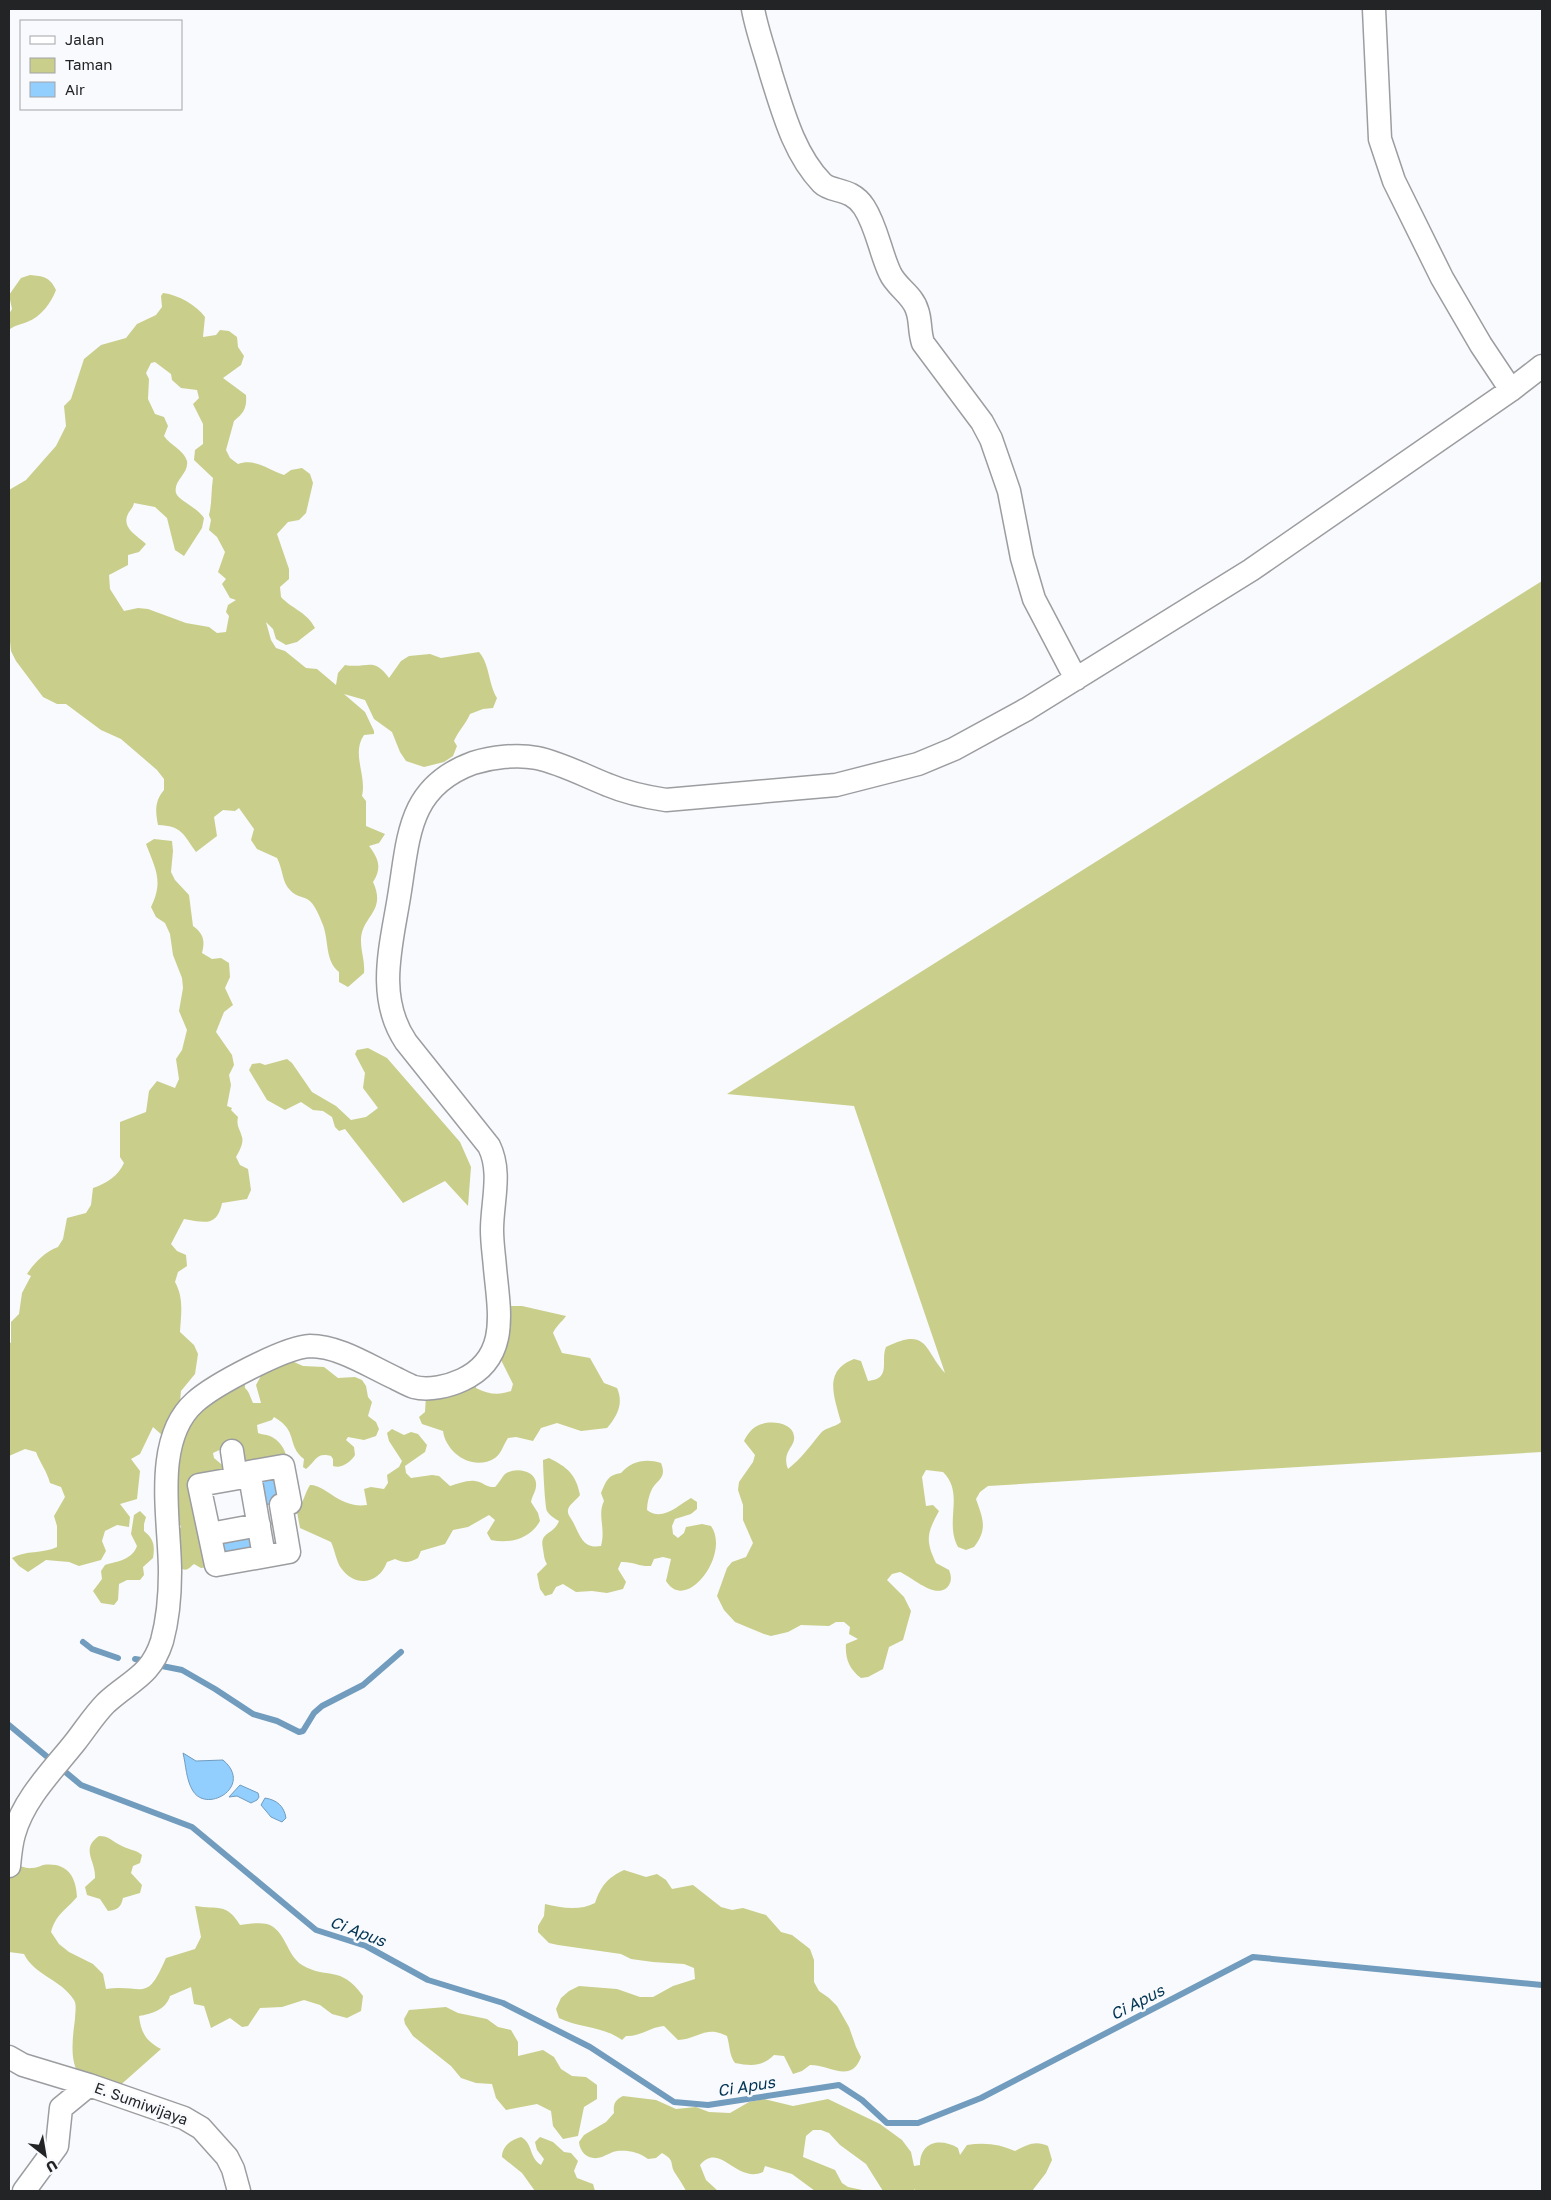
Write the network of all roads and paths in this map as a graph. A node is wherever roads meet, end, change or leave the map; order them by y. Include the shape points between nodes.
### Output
1 (753, 9) edge
2 (1374, 9) edge
3 (1542, 366) edge
4 (1511, 390) junction
5 (1076, 679) junction
6 (232, 1451) dead end
7 (243, 1477) junction
8 (281, 1505) junction
9 (258, 1517) junction
10 (210, 1534) junction
11 (264, 1556) junction
12 (9, 1866) edge
13 (9, 2057) edge
14 (89, 2085) junction
15 (24, 2191) edge
16 (239, 2191) edge

1 - 5 street via 788,127 803,156 824,185 846,191 864,207 878,234 890,274 918,310 923,343 987,430 1009,491 1034,599
2 - 4 street via 1380,139 1394,181 1442,278
3 - 4 street
4 - 5 street via 1250,570
5 - 12 street via 954,749 918,764 836,786 666,800 641,796 536,758 511,757 482,760 450,774 430,789 417,809 409,840 388,960 389,1001 397,1030 494,1155 492,1233 498,1340 493,1354 470,1376 446,1386 415,1387 343,1354 310,1346 267,1359 213,1388 193,1403 172,1438 168,1460 170,1571 167,1612 153,1664 104,1704 27,1803 14,1834
6 - 7 street
7 - 8 street via 249,1472 284,1466 290,1503
7 - 9 street
7 - 10 street via 199,1485
8 - 9 street
8 - 11 street via 289,1552
9 - 10 street
9 - 11 street
10 - 11 street via 216,1565
13 - 14 street, E. Sumiwijaya via 23,2065
14 - 15 street via 61,2108 58,2146
14 - 16 street, E. Sumiwijaya via 184,2118 201,2128 227,2157

